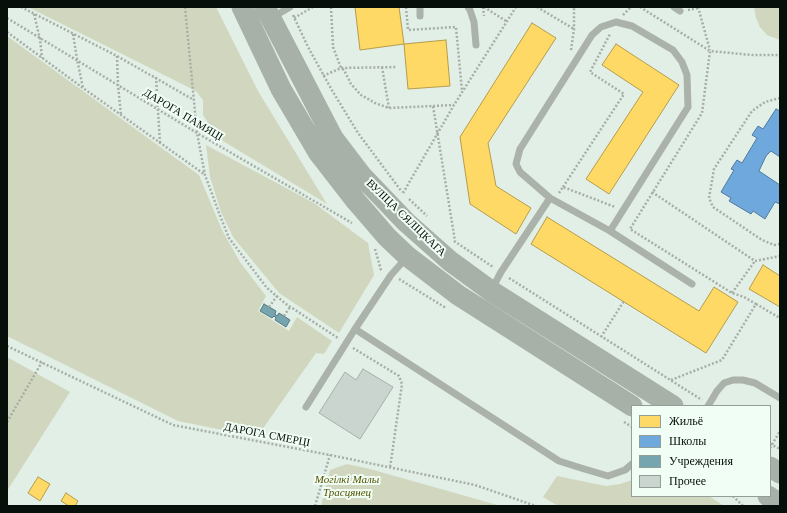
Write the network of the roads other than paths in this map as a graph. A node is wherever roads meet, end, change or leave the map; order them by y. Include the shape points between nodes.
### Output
1 (242, 7) edge
2 (290, 7) edge
3 (420, 7) edge
4 (468, 7) edge
5 (420, 16) dead end
6 (261, 20) edge
7 (476, 45) dead end
8 (553, 200) junction
9 (610, 231) junction
10 (407, 256) junction
11 (692, 284) dead end
12 (491, 291) junction
13 (355, 329) junction
14 (780, 398) edge
15 (631, 405) edge
16 (671, 405) edge
17 (708, 405) edge
18 (306, 407) dead end
19 (631, 465) edge
20 (771, 468) edge
21 (780, 473) edge
22 (770, 497) edge
23 (780, 504) edge

1 - 6 main road, ВУЛІЦА СЯЛІЦКАГА
2 - 6 lane
3 - 5 lane
4 - 7 lane via 474,22
6 - 10 main road, ВУЛІЦА СЯЛІЦКАГА via 281,89 318,152 356,201
6 - 12 main road, ВУЛІЦА СЯЛІЦКАГА via 333,138 362,176 406,222 450,261
8 - 9 lane
8 - 9 lane via 520,172 516,164 520,149 592,35 601,27 616,22 632,26 673,50 682,62 687,76 688,107
8 - 12 lane via 501,272
9 - 11 lane
10 - 13 lane via 391,275
10 - 15 main road, ВУЛІЦА СЯЛІЦКАГА via 458,295
12 - 16 main road, ВУЛІЦА СЯЛІЦКАГА
13 - 18 lane
13 - 19 lane via 559,461 608,476 625,470
14 - 17 lane via 755,383 733,380 724,383
20 - 21 main road
22 - 23 main road

